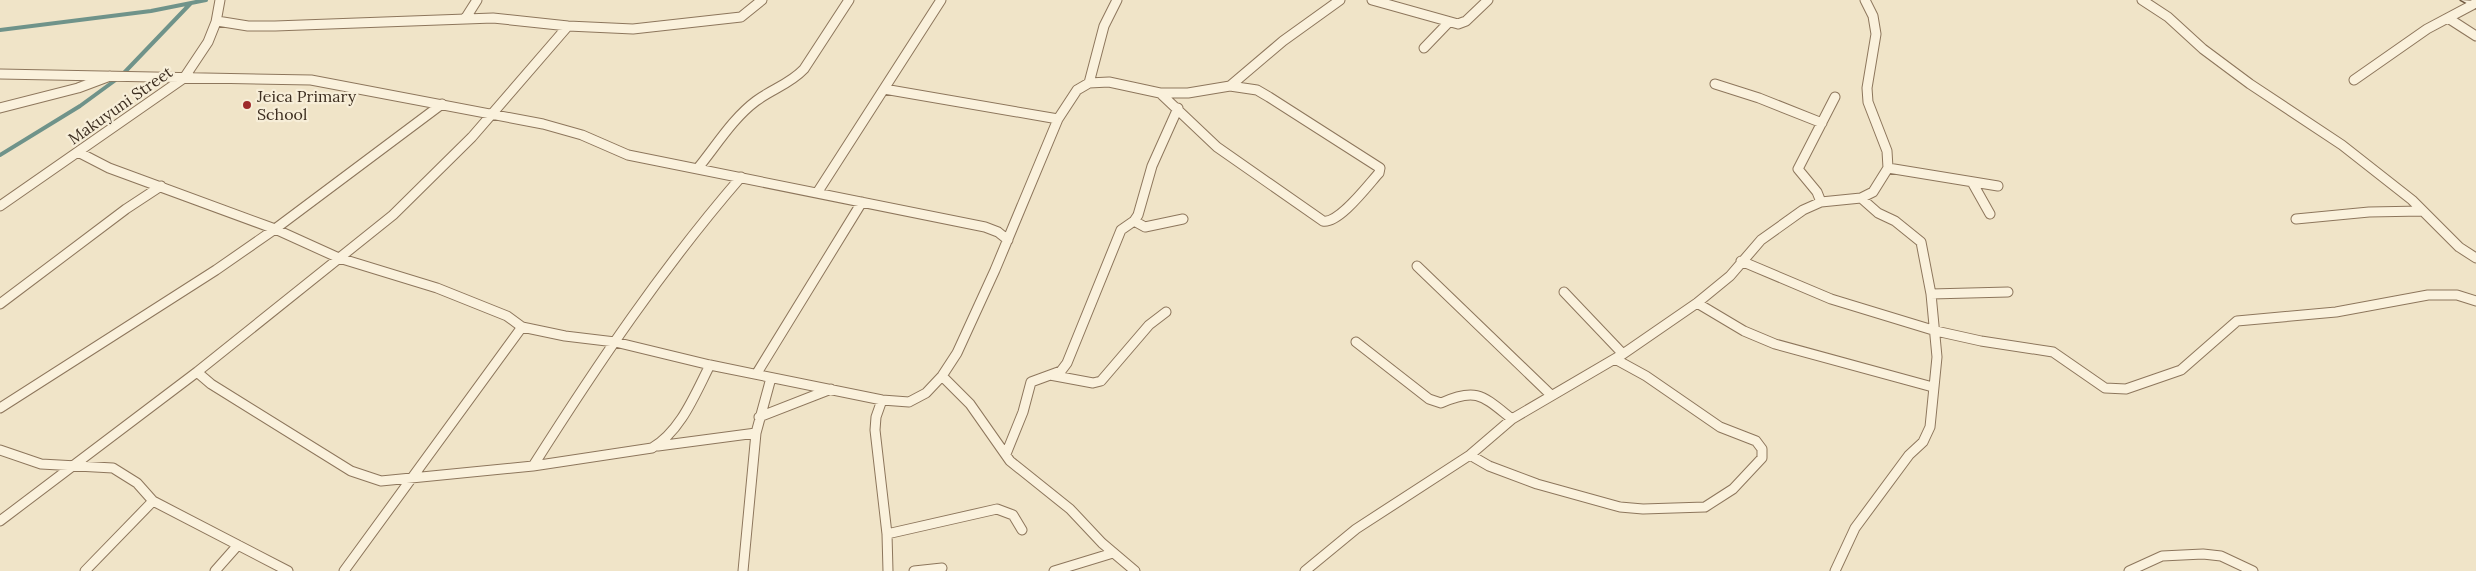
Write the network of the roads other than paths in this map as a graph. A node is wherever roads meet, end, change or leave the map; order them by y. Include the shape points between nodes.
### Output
1 (220, 0) edge
2 (477, 0) edge
3 (762, 0) edge
4 (849, 0) edge
5 (941, 0) edge
6 (1117, 0) edge
7 (1340, 0) edge
8 (1372, 0) edge
9 (1488, 0) edge
10 (1865, 0) edge
11 (2142, 0) edge
12 (2473, 3) edge
13 (2448, 18) junction
14 (465, 19) junction
15 (217, 21) junction
16 (1449, 22) junction
17 (568, 26) junction
18 (2476, 36) edge
19 (1424, 48) dead end
20 (0, 74) edge
21 (112, 75) junction
22 (184, 78) junction
23 (2354, 80) dead end
24 (1089, 83) junction
25 (1715, 84) dead end
26 (1230, 86) junction
27 (884, 89) junction
28 (1160, 92) junction
29 (1835, 97) dead end
30 (442, 104) junction
31 (0, 108) edge
32 (1178, 108) junction
33 (493, 114) junction
34 (1058, 119) junction
35 (1822, 123) junction
36 (78, 152) junction
37 (698, 168) junction
38 (1888, 168) junction
39 (741, 177) junction
40 (1972, 182) junction
41 (161, 186) junction
42 (1998, 186) dead end
43 (817, 193) junction
44 (1861, 198) junction
45 (862, 202) junction
46 (1821, 202) junction
47 (0, 206) edge
48 (2422, 211) junction
49 (1990, 214) dead end
50 (1183, 219) dead end
51 (2296, 219) dead end
52 (1134, 221) junction
53 (275, 229) junction
54 (1008, 240) junction
55 (338, 258) junction
56 (2476, 258) edge
57 (1741, 261) junction
58 (1416, 266) dead end
59 (1564, 292) dead end
60 (2008, 292) dead end
61 (1931, 294) junction
62 (2476, 301) edge
63 (1698, 303) junction
64 (0, 304) edge
65 (1166, 312) dead end
66 (522, 327) junction
67 (1936, 330) junction
68 (615, 342) junction
69 (1356, 342) dead end
70 (1619, 357) junction
71 (710, 365) junction
72 (197, 372) junction
73 (757, 373) junction
74 (1050, 375) junction
75 (942, 376) junction
76 (771, 378) junction
77 (1929, 386) dead end
78 (831, 389) junction
79 (1551, 395) junction
80 (882, 400) junction
81 (0, 408) edge
82 (759, 417) junction
83 (1512, 419) junction
84 (756, 434) junction
85 (656, 447) junction
86 (0, 450) edge
87 (1006, 454) junction
88 (1470, 455) junction
89 (73, 466) junction
90 (533, 466) junction
91 (410, 478) junction
92 (153, 501) junction
93 (0, 521) edge
94 (1022, 530) dead end
95 (887, 534) junction
96 (238, 545) junction
97 (1113, 553) junction
98 (942, 568) dead end
99 (85, 571) edge
100 (215, 571) edge
101 (288, 571) edge
102 (344, 571) edge
103 (743, 571) edge
104 (888, 571) edge
105 (914, 571) edge
106 (1054, 571) edge
107 (1135, 571) edge
108 (1304, 571) edge
109 (1835, 571) edge
110 (2129, 571) edge
111 (2253, 571) edge

1 - 15 street, Makuyuni Street
2 - 14 street
3 - 17 street via 749,12 725,20 633,29
4 - 37 street via 804,69 795,79 757,100 744,112
5 - 27 street
6 - 24 street via 1104,26
7 - 26 street via 1283,40
8 - 16 street
9 - 16 street via 1466,22
10 - 38 street via 1873,16 1876,34 1867,88 1868,102 1887,152
11 - 48 street via 2168,17 2203,49 2250,84 2342,145
12 - 13 street
13 - 18 street
13 - 23 street via 2410,40
14 - 15 street via 275,26
14 - 17 street via 526,20
15 - 22 street, Makuyuni Street via 202,55
16 - 19 street
17 - 33 street
20 - 21 street
21 - 22 street
21 - 31 street via 78,88
22 - 30 street via 311,80
22 - 36 street, Makuyuni Street
24 - 28 street via 1109,82
24 - 34 street via 1077,90
25 - 35 street
26 - 28 street via 1188,93
26 - 32 street via 1257,90 1269,97 1380,168 1379,173 1339,216 1326,223 1217,147
27 - 34 street
27 - 43 street
28 - 32 street
29 - 35 street
30 - 33 street
30 - 53 street
32 - 52 street via 1152,166
33 - 37 street via 582,135 628,155
33 - 55 street via 393,215
34 - 54 street
35 - 46 street via 1798,169
36 - 41 street via 109,168
36 - 47 street, Makuyuni Street
37 - 39 street
38 - 40 street
38 - 44 street via 1873,192
39 - 43 street
39 - 68 street via 677,251 638,303
40 - 42 street
40 - 49 street
41 - 53 street
41 - 64 street
43 - 45 street
44 - 46 street
44 - 61 street via 1921,242
45 - 54 street via 984,228 998,232
45 - 73 street
46 - 57 street via 1803,210 1761,240
48 - 51 street
48 - 56 street via 2459,247
50 - 52 street via 1145,227
52 - 74 street via 1121,230 1064,368
53 - 55 street
53 - 81 street
54 - 75 street via 957,353
55 - 66 street via 437,288 507,316
55 - 72 street
57 - 63 street via 1724,282
57 - 67 street via 1831,298
58 - 79 street
59 - 70 street
60 - 61 street
61 - 67 street
62 - 67 street via 2457,295 2428,295 2336,312 2237,321 2180,370 2126,389 2105,388 2054,352 1981,341
63 - 70 street
63 - 77 street via 1744,331 1775,344
65 - 74 street via 1149,325 1101,381 1093,383
66 - 68 street
66 - 91 street
67 - 109 street via 1937,357 1930,427 1923,442 1909,454 1855,528
68 - 71 street
68 - 90 street
69 - 83 street via 1429,399 1440,403 1464,394 1473,395 1485,399
70 - 79 street
70 - 88 street via 1720,427 1756,441 1762,449 1762,458 1733,488 1705,507 1643,510 1620,507 1538,484 1489,466
71 - 73 street
71 - 85 street via 686,411
72 - 89 street
72 - 91 street via 211,384 351,471 380,481
73 - 76 street
74 - 87 street via 1029,385 1023,412
75 - 80 street via 926,393 909,402
75 - 87 street via 970,404
76 - 78 street
76 - 82 street
78 - 80 street
78 - 82 street
79 - 83 street
80 - 95 street via 875,430
82 - 84 street
83 - 88 street
84 - 85 street
84 - 103 street
85 - 90 street
86 - 89 street via 41,464
87 - 97 street via 1030,479 1070,508
88 - 108 street via 1356,529
89 - 92 street via 113,468 137,483
89 - 93 street
90 - 91 street
91 - 102 street
92 - 96 street
92 - 99 street
94 - 95 street via 1017,518 1007,510 997,509
95 - 104 street
96 - 100 street
96 - 101 street
97 - 106 street
97 - 107 street
98 - 105 street
110 - 111 street via 2162,556 2203,554 2220,556

